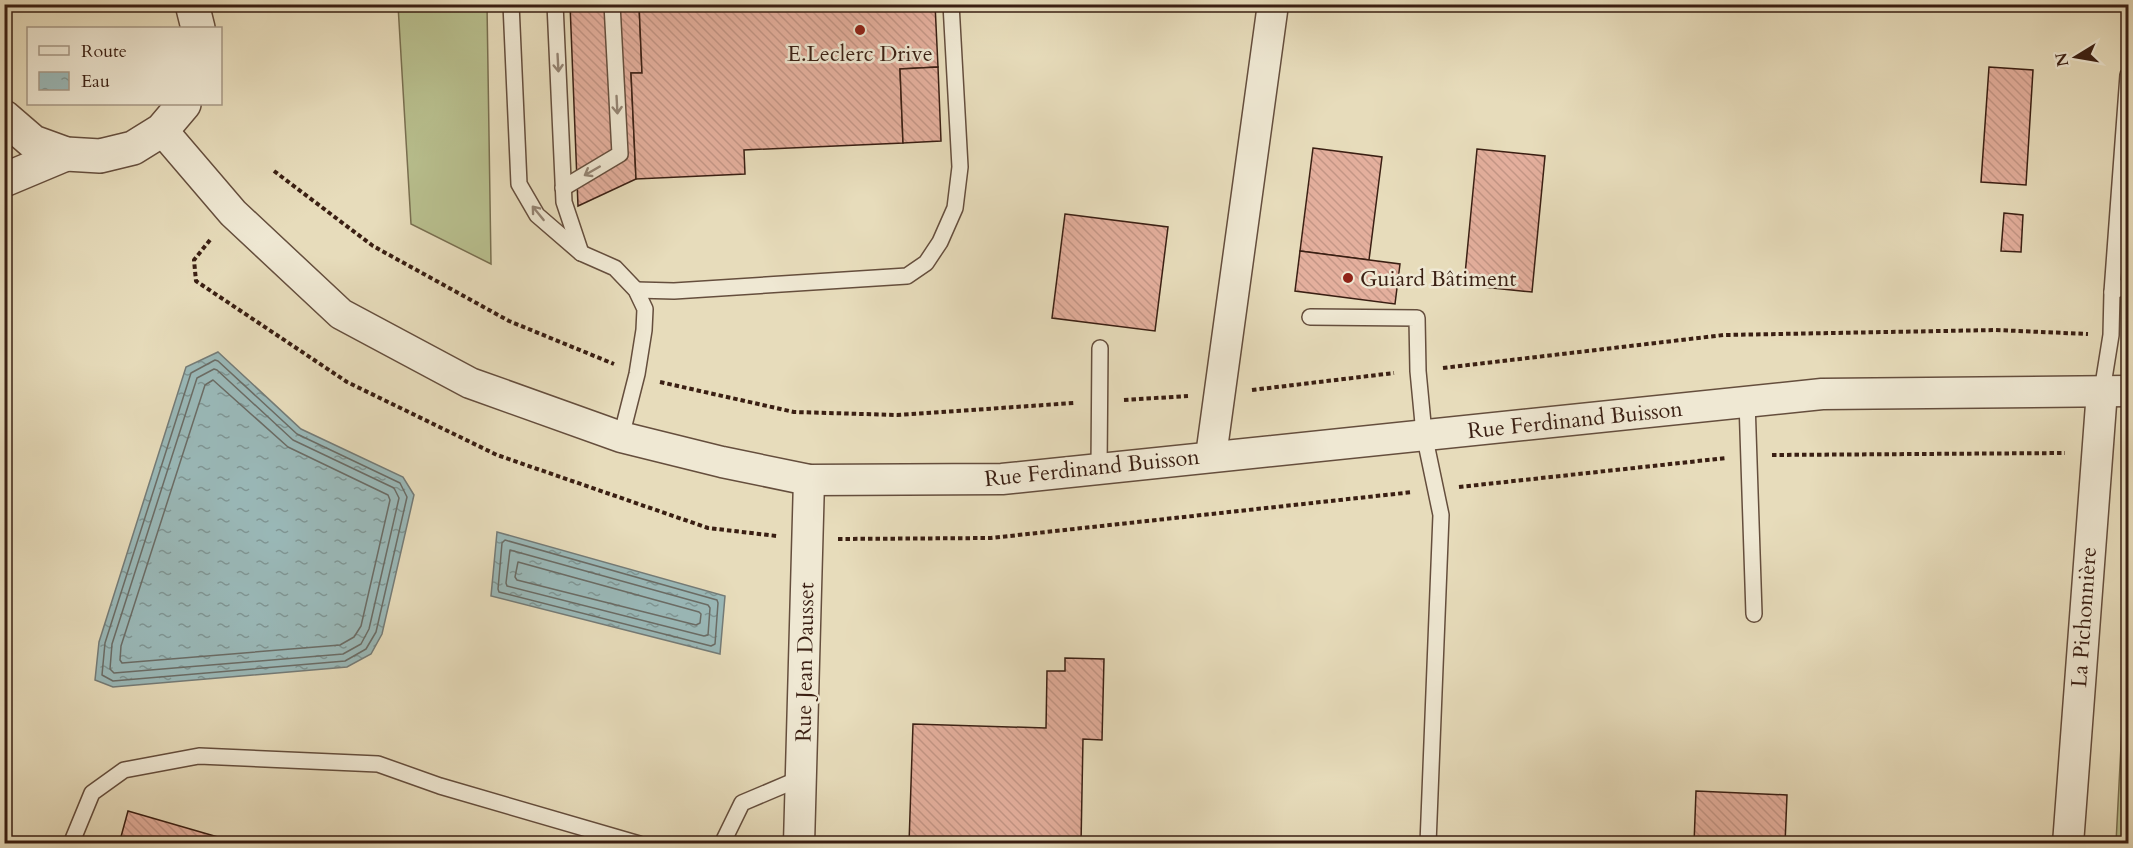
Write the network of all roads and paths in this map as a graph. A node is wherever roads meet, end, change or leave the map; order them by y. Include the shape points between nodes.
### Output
1 (192, 4) edge
2 (511, 4) edge
3 (555, 4) edge
4 (612, 4) edge
5 (951, 4) edge
6 (1273, 4) edge
7 (198, 27) edge
8 (2128, 75) edge
9 (183, 105) edge
10 (4, 117) edge
11 (162, 129) junction
12 (66, 154) junction
13 (274, 171) dead end
14 (4, 180) edge
15 (563, 188) junction
16 (581, 253) junction
17 (2128, 285) edge
18 (636, 290) junction
19 (2112, 292) junction
20 (1310, 317) dead end
21 (2111, 336) junction
22 (1100, 348) dead end
23 (1418, 371) junction
24 (637, 374) junction
25 (2115, 391) edge
26 (1220, 393) junction
27 (1747, 401) junction
28 (1100, 402) junction
29 (1424, 434) junction
30 (621, 437) junction
31 (1210, 456) junction
32 (1099, 468) junction
33 (809, 480) junction
34 (1754, 614) dead end
35 (801, 778) junction
36 (71, 843) edge
37 (639, 843) edge
38 (722, 843) edge
39 (799, 843) edge
40 (1428, 843) edge
41 (2068, 843) edge

1 - 7 street
16 -> 2 lane via 537,215 519,184
3 -> 15 lane
4 -> 15 lane via 620,154
5 - 18 lane via 960,167 955,208 926,263 907,276
6 - 26 street
8 - 19 lane
9 - 11 street
10 - 12 street via 33,142
11 - 12 street via 133,148 100,156
11 - 30 street, Rue Ferdinand Buisson via 233,213 341,314 470,383
12 - 14 street
13 - 24 path via 373,246 498,316
15 - 16 lane
16 - 18 lane via 615,268
17 - 19 lane
18 - 24 lane via 645,309
19 - 21 lane
20 - 23 lane via 1417,318
21 - 23 path via 1996,330 1724,335
21 - 25 lane
22 - 28 lane
23 - 26 path
23 - 29 lane
24 - 28 path via 794,412 897,416
24 - 30 lane
25 - 27 street, Rue Ferdinand Buisson via 1822,394
25 - 41 street, La Pichonnière
26 - 28 path
26 - 31 street
27 - 29 street, Rue Ferdinand Buisson
27 - 34 lane
28 - 32 lane
29 - 31 street, Rue Ferdinand Buisson
29 - 40 lane via 1441,515
30 - 33 street, Rue Ferdinand Buisson
31 - 32 street, Rue Ferdinand Buisson
32 - 33 street, Rue Ferdinand Buisson via 1002,479
33 - 35 street, Rue Jean Dausset
35 - 38 lane via 742,803
35 - 39 street, Rue Jean Dausset
36 - 37 lane via 92,793 124,770 199,756 378,764 440,786

